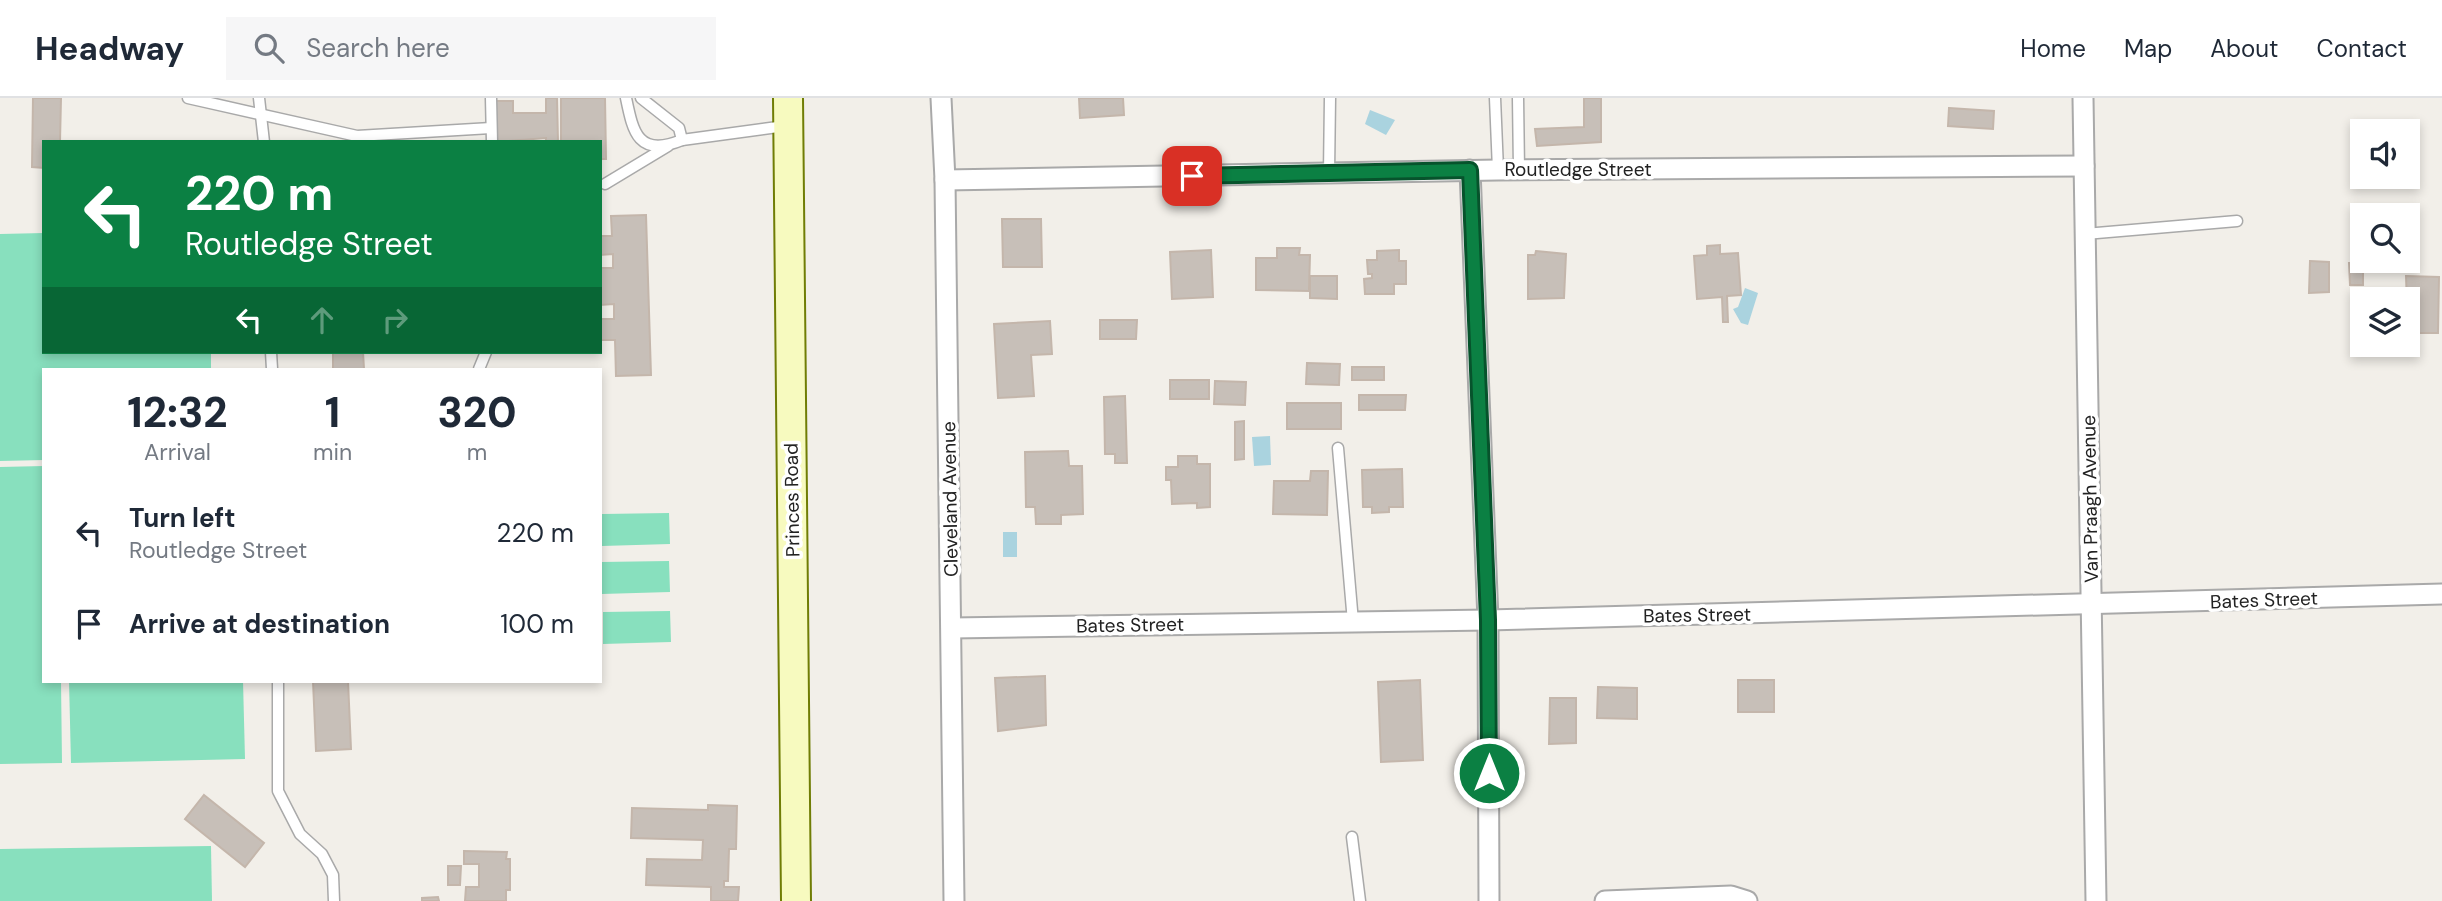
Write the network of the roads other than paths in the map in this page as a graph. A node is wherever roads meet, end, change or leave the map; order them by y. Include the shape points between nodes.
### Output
1 (188, 98) edge
2 (259, 98) edge
3 (491, 98) edge
4 (626, 98) edge
5 (641, 98) edge
6 (941, 98) edge
7 (1330, 98) edge
8 (1495, 98) edge
9 (1518, 98) edge
10 (2083, 98) edge
11 (788, 112) edge
12 (263, 117) junction
13 (491, 128) junction
14 (264, 140) edge
15 (492, 140) edge
16 (682, 140) junction
17 (669, 146) junction
18 (2084, 166) junction
19 (1470, 170) junction
20 (1498, 170) junction
21 (1519, 170) junction
22 (1329, 173) junction
23 (945, 180) junction
24 (605, 184) dead end
25 (2237, 221) dead end
26 (2085, 234) junction
27 (1338, 448) dead end
28 (2442, 594) edge
29 (2092, 605) junction
30 (1488, 620) junction
31 (1353, 622) junction
32 (952, 628) junction
33 (278, 683) edge
34 (1352, 838) dead end
35 (334, 901) edge
36 (796, 901) edge
37 (954, 901) edge
38 (1360, 901) edge
39 (1489, 901) edge
40 (1605, 901) edge
41 (1747, 901) edge
42 (2096, 901) edge

1 - 12 lane
2 - 12 lane
3 - 13 lane
4 - 17 lane via 633,132 652,145
5 - 16 lane via 679,128
6 - 23 street, Cleveland Avenue
7 - 22 lane
8 - 20 lane
9 - 21 lane
10 - 18 street, Van Praagh Avenue
11 - 16 lane
11 - 36 main road, Princes Road
12 - 13 lane via 357,136
12 - 14 lane
13 - 15 lane
16 - 17 lane
17 - 24 lane
18 - 21 street, Routledge Street
18 - 26 street, Van Praagh Avenue
19 - 20 street, Routledge Street
19 - 22 street, Routledge Street
19 - 30 street
20 - 21 street, Routledge Street
22 - 23 street, Routledge Street
23 - 32 street, Cleveland Avenue
25 - 26 lane
26 - 29 street, Van Praagh Avenue
27 - 31 lane
28 - 29 street, Bates Street
29 - 30 street, Bates Street
29 - 42 street, Van Praagh Avenue
30 - 31 street, Bates Street
30 - 39 street
31 - 32 street, Bates Street
32 - 37 street, Cleveland Avenue
33 - 35 lane via 278,791 300,834 322,854 333,875
34 - 38 lane
40 - 41 street via 1731,896

